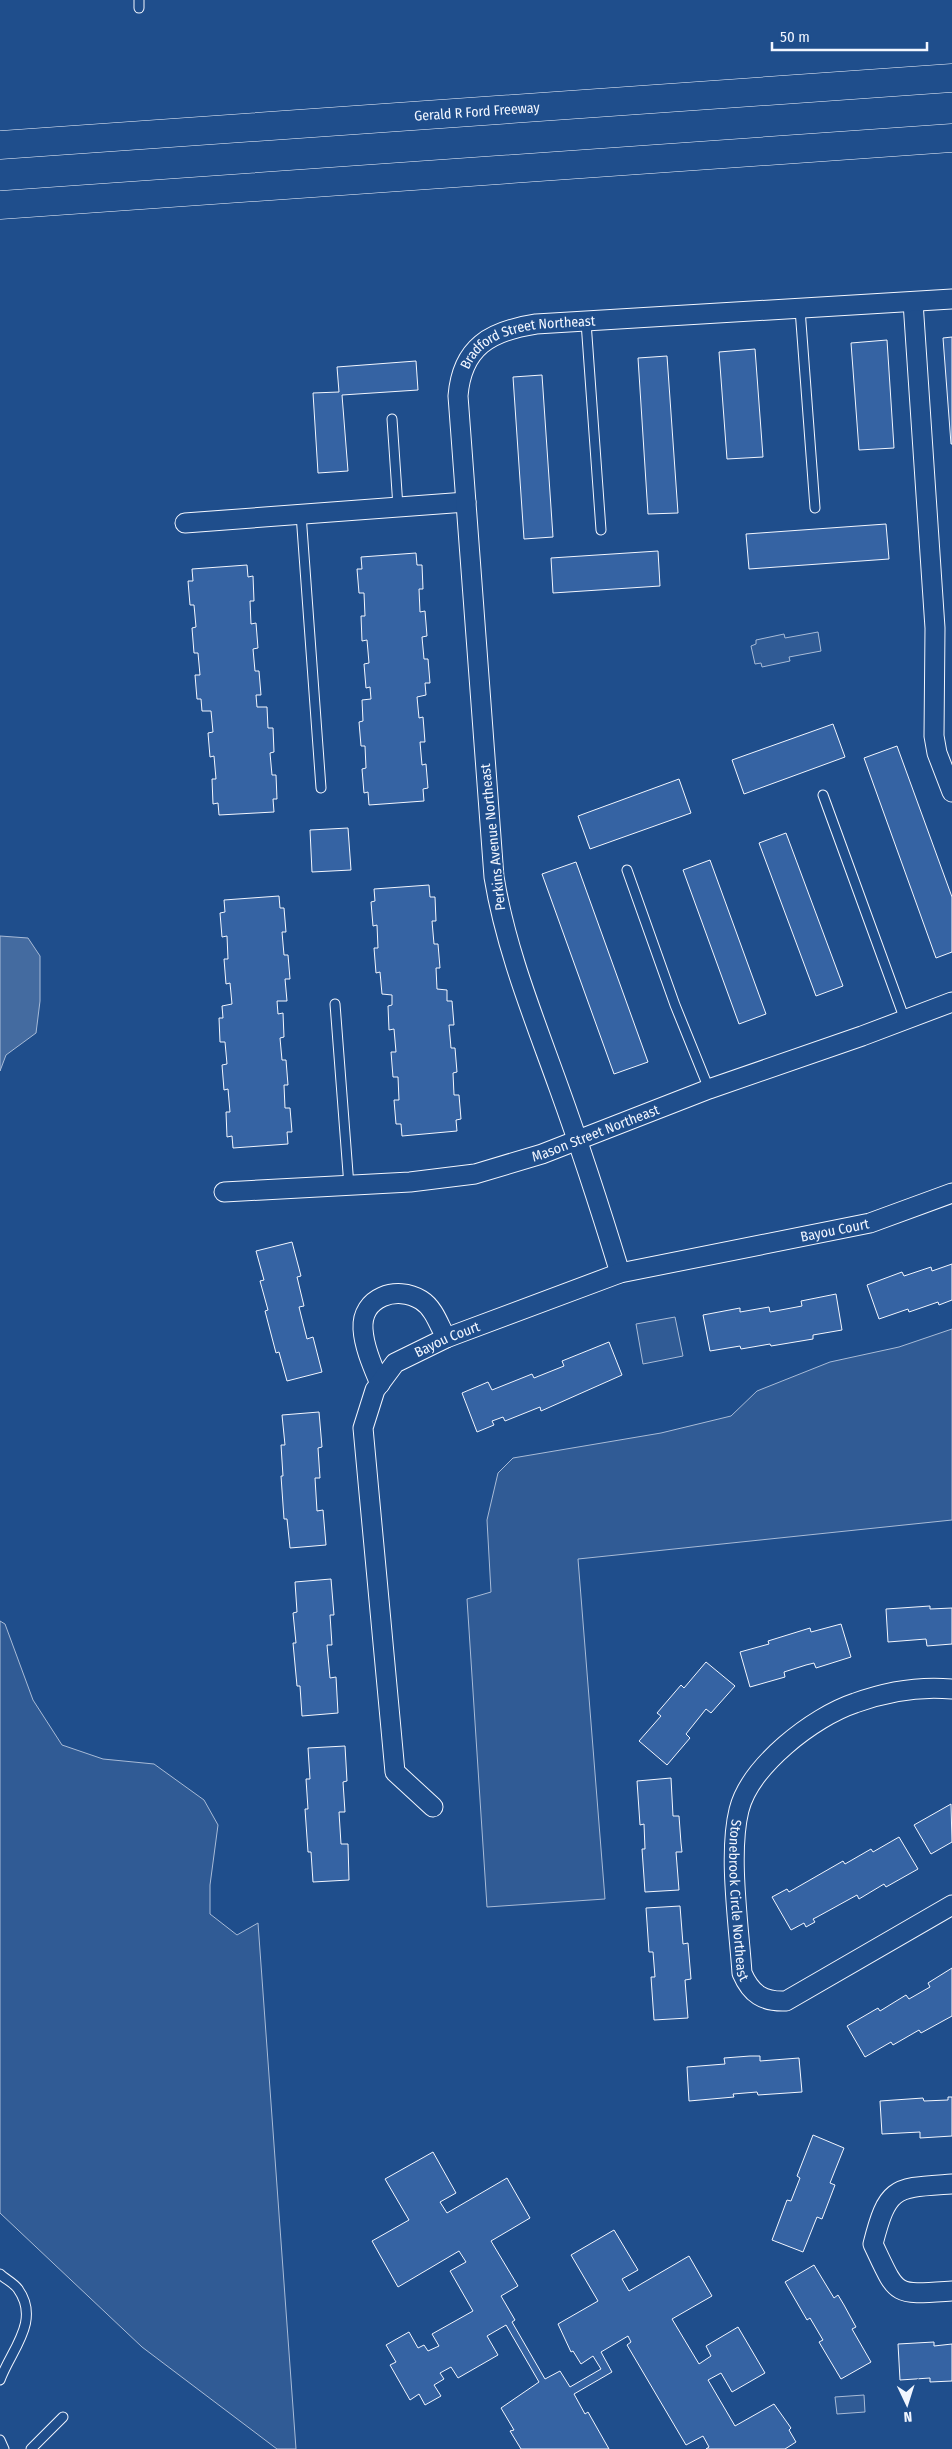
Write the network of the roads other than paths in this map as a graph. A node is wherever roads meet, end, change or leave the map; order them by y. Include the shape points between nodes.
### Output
1 (952, 78) edge
2 (952, 138) edge
3 (0, 145) edge
4 (0, 205) edge
5 (952, 299) edge
6 (913, 302) junction
7 (800, 309) junction
8 (586, 322) junction
9 (392, 419) dead end
10 (466, 502) junction
11 (398, 507) junction
12 (814, 508) dead end
13 (301, 514) junction
14 (186, 523) dead end
15 (601, 530) dead end
16 (321, 788) dead end
17 (952, 792) edge
18 (823, 795) dead end
19 (627, 870) dead end
20 (952, 1002) edge
21 (335, 1004) dead end
22 (905, 1020) junction
23 (709, 1089) junction
24 (578, 1140) junction
25 (349, 1186) junction
26 (224, 1192) dead end
27 (952, 1193) edge
28 (620, 1273) junction
29 (446, 1338) junction
30 (380, 1384) junction
31 (952, 1689) edge
32 (434, 1808) dead end
33 (952, 1905) edge
34 (952, 2184) edge
35 (0, 2274) edge
36 (952, 2291) edge
37 (0, 2380) edge
38 (63, 2417) dead end
39 (0, 2440) edge
40 (4, 2449) edge
41 (31, 2449) edge

1 - 3 highway, Gerald R Ford Freeway
2 - 4 highway
5 - 6 street, Bradford Street Northeast
6 - 7 street, Bradford Street Northeast
6 - 17 street via 934,628 934,736
7 - 8 street, Bradford Street Northeast
7 - 12 lane
8 - 10 street, Bradford Street Northeast via 510,328 478,346 466,363 459,378 458,396
8 - 15 lane
9 - 11 lane
10 - 11 street
10 - 24 street, Perkins Avenue Northeast via 494,877 500,916
11 - 13 street
13 - 14 street
13 - 16 lane
18 - 22 lane
19 - 23 lane
20 - 22 street, Mason Street Northeast
21 - 25 lane
22 - 23 street, Mason Street Northeast
23 - 24 street, Mason Street Northeast
24 - 25 street, Mason Street Northeast via 475,1174
24 - 28 street, Perkins Avenue Northeast
25 - 26 street, Mason Street Northeast
27 - 28 street, Bayou Court via 870,1223
28 - 29 street, Bayou Court
29 - 30 street, Bayou Court via 395,1363
29 - 30 street via 432,1310 420,1300 397,1292 380,1296 367,1308 363,1328
30 - 32 street, Bayou Court via 375,1390 363,1428 395,1772
31 - 33 street, Stonebrook Circle Northeast via 898,1692 854,1703 802,1730 758,1770 739,1808 736,1826 735,1867 742,1973 748,1987 759,1998 786,2001
34 - 36 street via 898,2190 884,2205 873,2244 889,2279 900,2291 915,2294
35 - 37 lane via 18,2289 26,2309 25,2332 7,2360
38 - 41 lane
39 - 40 lane

